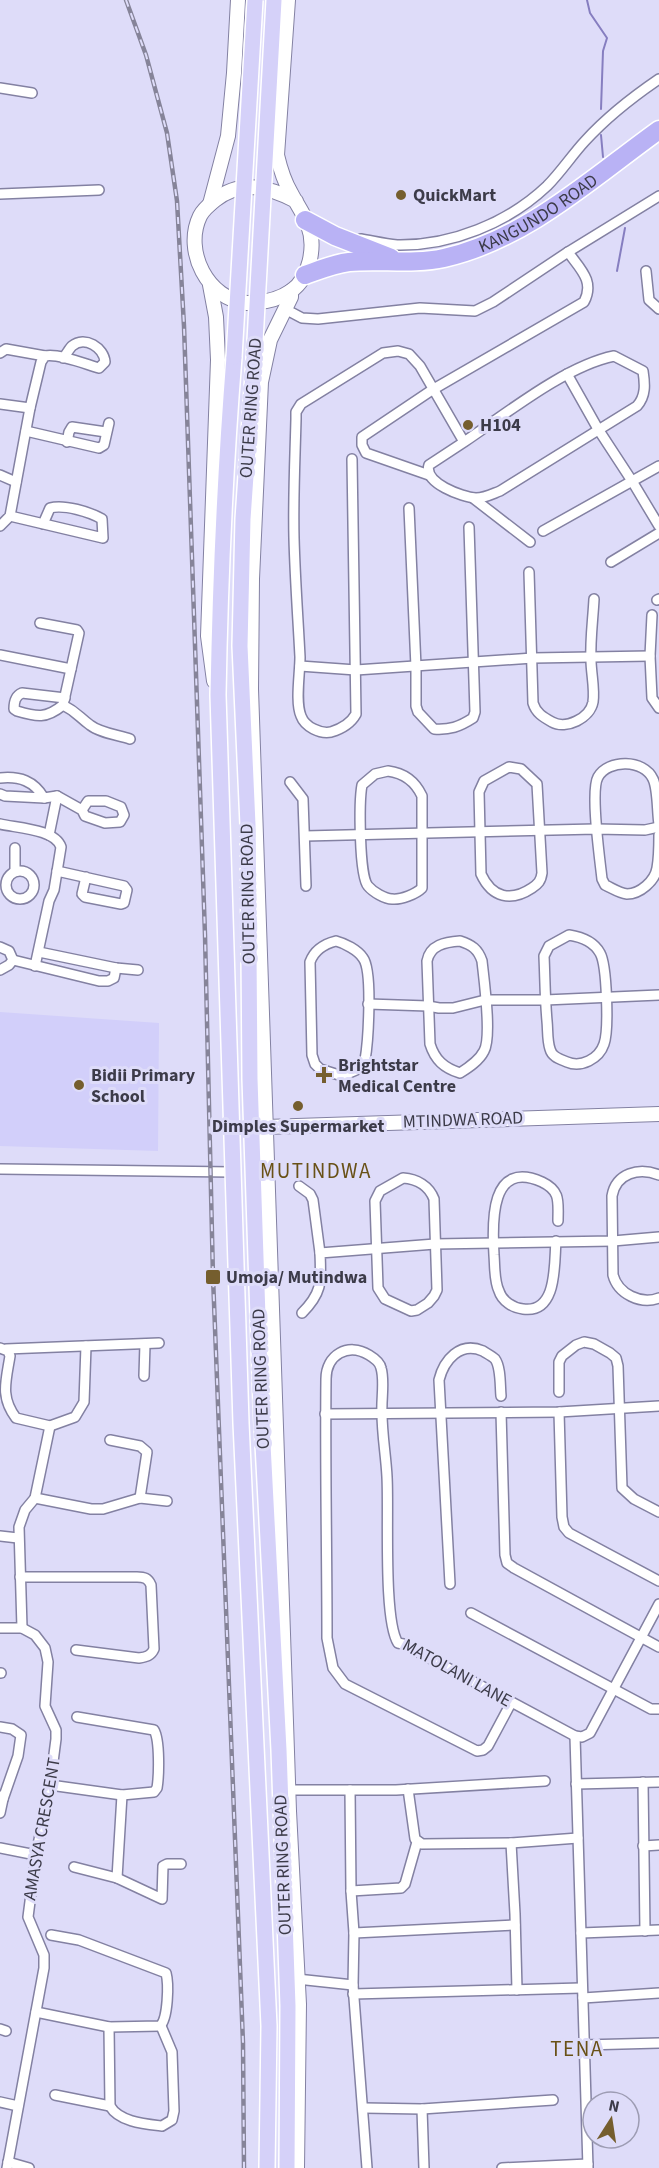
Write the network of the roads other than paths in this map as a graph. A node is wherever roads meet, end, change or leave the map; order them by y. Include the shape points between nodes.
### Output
1 (237, 0) edge
2 (255, 0) edge
3 (274, 0) edge
4 (288, 0) edge
5 (659, 79) edge
6 (0, 88) edge
7 (32, 93) dead end
8 (659, 130) edge
9 (99, 190) dead end
10 (0, 194) edge
11 (656, 197) edge
12 (296, 201) junction
13 (210, 204) junction
14 (659, 208) edge
15 (305, 220) junction
16 (335, 236) junction
17 (568, 252) junction
18 (401, 261) junction
19 (646, 271) dead end
20 (305, 275) junction
21 (210, 285) junction
22 (291, 291) junction
23 (285, 309) junction
24 (659, 309) edge
25 (0, 353) edge
26 (45, 356) junction
27 (63, 358) dead end
28 (567, 374) junction
29 (432, 390) junction
30 (0, 404) edge
31 (30, 408) junction
32 (598, 429) junction
33 (26, 431) junction
34 (67, 441) junction
35 (464, 442) junction
36 (352, 459) dead end
37 (659, 466) edge
38 (0, 475) edge
39 (429, 475) junction
40 (633, 481) junction
41 (16, 482) junction
42 (473, 498) junction
43 (409, 508) dead end
44 (10, 516) junction
45 (43, 524) junction
46 (0, 526) edge
47 (659, 526) edge
48 (469, 527) dead end
49 (543, 531) dead end
50 (659, 533) edge
51 (530, 542) dead end
52 (611, 562) dead end
53 (529, 572) dead end
54 (594, 599) dead end
55 (652, 615) dead end
56 (40, 623) dead end
57 (0, 655) edge
58 (650, 656) junction
59 (590, 657) junction
60 (533, 658) junction
61 (473, 661) junction
62 (300, 666) junction
63 (416, 667) junction
64 (71, 669) junction
65 (356, 670) junction
66 (251, 689) junction
67 (218, 694) junction
68 (64, 701) junction
69 (659, 708) edge
70 (241, 709) junction
71 (130, 739) dead end
72 (0, 778) edge
73 (290, 782) dead end
74 (0, 794) edge
75 (57, 796) junction
76 (44, 798) junction
77 (82, 810) dead end
78 (0, 825) edge
79 (659, 825) edge
80 (596, 829) junction
81 (539, 830) junction
82 (480, 832) junction
83 (422, 833) junction
84 (49, 835) junction
85 (659, 835) edge
86 (305, 836) junction
87 (361, 836) junction
88 (15, 848) dead end
89 (15, 871) junction
90 (57, 871) junction
91 (86, 878) junction
92 (306, 886) dead end
93 (33, 888) junction
94 (54, 891) junction
95 (0, 947) edge
96 (39, 952) junction
97 (13, 960) junction
98 (35, 966) junction
99 (116, 968) junction
100 (0, 970) edge
101 (138, 970) dead end
102 (659, 995) edge
103 (606, 998) junction
104 (485, 1000) junction
105 (545, 1000) junction
106 (368, 1004) junction
107 (428, 1006) junction
108 (659, 1114) edge
109 (266, 1126) junction
110 (0, 1169) edge
111 (232, 1172) junction
112 (659, 1175) edge
113 (299, 1186) dead end
114 (558, 1221) dead end
115 (659, 1237) edge
116 (556, 1241) junction
117 (613, 1241) junction
118 (493, 1242) junction
119 (435, 1244) junction
120 (376, 1247) junction
121 (320, 1253) junction
122 (659, 1298) edge
123 (302, 1313) dead end
124 (159, 1343) dead end
125 (145, 1344) junction
126 (86, 1346) junction
127 (3, 1348) edge
128 (144, 1376) dead end
129 (559, 1392) dead end
130 (501, 1396) dead end
131 (659, 1406) edge
132 (620, 1409) junction
133 (501, 1412) junction
134 (559, 1412) junction
135 (441, 1413) junction
136 (325, 1414) junction
137 (382, 1414) junction
138 (50, 1426) junction
139 (110, 1440) dead end
140 (35, 1498) junction
141 (140, 1498) junction
142 (167, 1501) dead end
143 (659, 1512) edge
144 (0, 1536) edge
145 (18, 1538) junction
146 (20, 1577) junction
147 (659, 1581) edge
148 (450, 1584) dead end
149 (659, 1604) edge
150 (471, 1613) dead end
151 (0, 1628) edge
152 (22, 1628) junction
153 (642, 1636) junction
154 (659, 1647) edge
155 (76, 1650) dead end
156 (614, 1690) junction
157 (512, 1703) junction
158 (659, 1709) edge
159 (77, 1717) dead end
160 (0, 1727) edge
161 (575, 1736) junction
162 (279, 1750) junction
163 (289, 1770) junction
164 (545, 1781) dead end
165 (643, 1782) junction
166 (659, 1782) edge
167 (576, 1784) junction
168 (50, 1785) junction
169 (408, 1789) junction
170 (289, 1790) junction
171 (350, 1790) junction
172 (122, 1795) junction
173 (2, 1797) edge
174 (0, 1813) edge
175 (578, 1839) junction
176 (417, 1842) junction
177 (511, 1843) junction
178 (643, 1845) junction
179 (659, 1845) edge
180 (0, 1848) edge
181 (36, 1855) junction
182 (181, 1864) dead end
183 (74, 1867) dead end
184 (117, 1878) junction
185 (351, 1891) junction
186 (515, 1925) junction
187 (659, 1930) edge
188 (645, 1931) junction
189 (354, 1933) junction
190 (581, 1933) junction
191 (51, 1935) dead end
192 (297, 1980) junction
193 (353, 1989) junction
194 (517, 1990) junction
195 (582, 1993) junction
196 (659, 1993) edge
197 (36, 2012) junction
198 (161, 2026) junction
199 (109, 2027) junction
200 (659, 2043) edge
201 (584, 2045) junction
202 (56, 2095) dead end
203 (552, 2100) dead end
204 (0, 2102) edge
205 (18, 2106) junction
206 (110, 2106) junction
207 (364, 2108) junction
208 (422, 2109) junction
209 (7, 2165) edge
210 (588, 2166) edge
211 (29, 2168) edge
212 (266, 2168) edge
213 (287, 2168) edge
214 (297, 2168) edge
215 (367, 2168) edge
216 (424, 2168) edge
217 (502, 2168) edge

1 - 13 main road, OUTER RING ROAD via 228,135
2 - 67 main road, OUTER RING ROAD, bridge via 227,444
3 - 70 main road, OUTER RING ROAD, bridge via 243,519
4 - 12 main road via 277,155
5 - 16 street via 587,138 546,186 496,221 436,242 395,244
6 - 7 street
8 - 18 highway, KANGUNDO ROAD via 533,221 488,245 443,258
9 - 10 street
11 - 14 street
11 - 17 street
12 - 13 main road via 265,187 250,186 221,195
12 - 15 main road
13 - 21 main road, OUTER RING ROAD via 200,216 195,243 201,269
15 - 16 highway
15 - 20 main road via 312,242
16 - 18 highway
17 - 23 street via 475,310 420,308 318,319 302,318
17 - 29 street via 587,280 589,288 584,302
18 - 20 highway, KANGUNDO ROAD via 340,264
19 - 24 street via 649,300
20 - 22 main road
21 - 22 main road via 241,302 259,303
21 - 67 main road, OUTER RING ROAD via 216,317 218,378 208,636
22 - 23 main road, OUTER RING ROAD
23 - 66 main road, OUTER RING ROAD via 270,340 261,382
25 - 26 street via 6,349
26 - 27 street
26 - 31 street
28 - 32 street
28 - 32 street via 614,356 643,371 641,402
28 - 35 street
29 - 35 street
29 - 39 street via 362,437 366,453
29 - 62 street via 409,354 391,351 301,404 296,412 294,537
30 - 31 street
31 - 33 street
32 - 40 street
32 - 42 street via 500,491
33 - 34 street
33 - 41 street
34 - 34 street via 102,448 108,428 72,427
35 - 39 street via 429,465
36 - 65 street
37 - 40 street
38 - 41 street
39 - 42 street via 434,481
40 - 47 street
40 - 49 street
41 - 44 street
42 - 51 street
43 - 63 street
44 - 45 street
44 - 46 street
45 - 45 street via 73,531 103,538 102,519 60,507 51,508
48 - 61 street
50 - 52 street
53 - 60 street
54 - 59 street
55 - 58 street
56 - 64 street via 77,630
57 - 64 street
58 - 59 street
58 - 69 street via 652,698
59 - 60 street
59 - 60 street via 593,702 589,711 566,725 557,725 536,711
60 - 61 street
61 - 63 street
61 - 63 street via 475,712 472,718 449,730 434,729 418,712
62 - 65 street
62 - 65 street via 301,719 321,732 331,732 353,720 357,704
63 - 65 street
64 - 68 street
66 - 70 main road
66 - 109 main road, OUTER RING ROAD
67 - 111 main road, OUTER RING ROAD
68 - 68 street via 22,693 17,696 14,709 44,716
68 - 71 street via 97,730
70 - 162 main road, OUTER RING ROAD via 248,825 250,1056 261,1406
72 - 76 street via 33,783
73 - 86 street via 303,799
74 - 76 street
75 - 76 street
75 - 77 street
75 - 84 street
78 - 84 street
79 - 80 street via 645,830
79 - 80 street via 653,779 633,764 620,763 598,776
80 - 81 street
80 - 85 street via 602,879 605,885 628,894 639,891 656,873
81 - 82 street
81 - 82 street via 537,784 520,769 509,767 480,787
81 - 82 street via 542,879 512,897 504,897 484,882
82 - 83 street
83 - 87 street
83 - 87 street via 422,796 418,788 408,777 388,771 375,774 362,785
83 - 87 street via 422,888 398,899 390,899 368,886
84 - 90 street via 61,847
86 - 87 street
86 - 92 street
88 - 89 street
89 - 93 street via 28,874
89 - 93 street via 6,884 13,897 27,896
90 - 91 street
90 - 94 street
91 - 91 street via 127,887 124,903 85,897 82,894
93 - 94 street
94 - 96 street
95 - 97 street via 9,951
96 - 98 street
96 - 99 street
97 - 98 street
97 - 100 street
98 - 99 street via 99,981 114,978
99 - 101 street
102 - 103 street
103 - 105 street
103 - 105 street via 599,951 579,936 569,935 545,950
103 - 105 street via 603,1046 582,1065 560,1059 550,1050
104 - 105 street
104 - 107 street via 453,1008
104 - 107 street via 478,951 469,944 452,942 429,953
104 - 107 street via 485,1050 460,1073 446,1069 433,1054
106 - 106 street via 364,958 336,941 318,950 310,962 312,1055 320,1069 342,1076 363,1067 368,1042
106 - 107 street
108 - 109 main road, MTINDWA ROAD
109 - 163 main road, OUTER RING ROAD
110 - 111 street
111 - 212 main road, OUTER RING ROAD via 269,2026
112 - 117 street via 637,1171 614,1186
113 - 121 street via 313,1200
114 - 118 street via 558,1201 550,1186 530,1177 514,1178 496,1198
115 - 117 street
116 - 117 street
116 - 118 street
116 - 118 street via 552,1291 531,1310 519,1309 499,1292
117 - 122 street via 616,1285 642,1300
118 - 119 street
119 - 120 street
119 - 120 street via 437,1290 428,1303 411,1311 381,1295
119 - 120 street via 432,1192 425,1185 403,1178 377,1195
120 - 121 street
121 - 123 street via 319,1292
124 - 125 street
125 - 126 street
125 - 128 street
126 - 127 street
126 - 138 street via 84,1402 75,1417
127 - 138 street via 10,1356 6,1405 16,1418
129 - 132 street via 562,1356 584,1342 594,1344 615,1358
130 - 135 street via 495,1359 476,1348 465,1347 448,1359 442,1369
131 - 132 street
132 - 134 street
132 - 143 street via 622,1488
133 - 134 street
133 - 135 street
133 - 153 street via 507,1563
134 - 147 street via 564,1527
135 - 137 street
135 - 148 street
136 - 137 street
136 - 137 street via 329,1361 335,1355 355,1350 372,1357 382,1370
136 - 157 street via 327,1638 333,1668 345,1684 477,1751 488,1746
137 - 157 street, MATOLANI LANE via 393,1634 398,1643
138 - 140 street
139 - 141 street via 140,1446 147,1452
140 - 141 street via 103,1509
140 - 145 street via 25,1510
141 - 142 street
144 - 145 street
145 - 146 street
146 - 152 street
146 - 155 street via 149,1580 152,1653 139,1658
149 - 153 street
150 - 156 street
151 - 152 street
152 - 168 street, AMASYA CRESCENT via 35,1635 45,1648 48,1662 45,1706 56,1730
153 - 154 street
153 - 156 street
156 - 158 street via 651,1709
156 - 161 street via 590,1733
157 - 161 street, MATOLANI LANE
159 - 172 street via 149,1728 156,1733 157,1788 154,1792
160 - 173 street via 21,1735 18,1756
161 - 167 street
162 - 163 main road
162 - 213 main road, OUTER RING ROAD via 288,2006
163 - 170 main road, OUTER RING ROAD
164 - 169 street
165 - 166 street
165 - 167 street
165 - 178 street
167 - 175 street
168 - 172 street
168 - 181 street, AMASYA CRESCENT
169 - 171 street
169 - 176 street
170 - 171 street
170 - 192 main road, OUTER RING ROAD
171 - 185 street
172 - 184 street
173 - 174 street
175 - 177 street
175 - 190 street
176 - 177 street
176 - 185 street via 401,1888
177 - 186 street
178 - 179 street
178 - 188 street
180 - 181 street
181 - 197 street, AMASYA CRESCENT via 28,1917 44,1963
182 - 184 street via 163,1866 162,1899
183 - 184 street
185 - 189 street
186 - 189 street
186 - 194 street
187 - 188 street
188 - 190 street
189 - 193 street
190 - 195 street
191 - 198 street via 79,1940 166,1973 166,2019
192 - 193 street
192 - 214 main road, OUTER RING ROAD
193 - 194 street
193 - 207 street
194 - 195 street
195 - 196 street
195 - 201 street
197 - 199 street
197 - 205 street, AMASYA CRESCENT
198 - 199 street
198 - 206 street via 172,2052 172,2120 162,2126 123,2118
199 - 206 street
200 - 201 street
201 - 210 street
202 - 206 street
203 - 208 street
204 - 205 street
205 - 209 street, AMASYA CRESCENT
207 - 208 street
207 - 215 street
208 - 216 street
209 - 211 street
210 - 217 street

